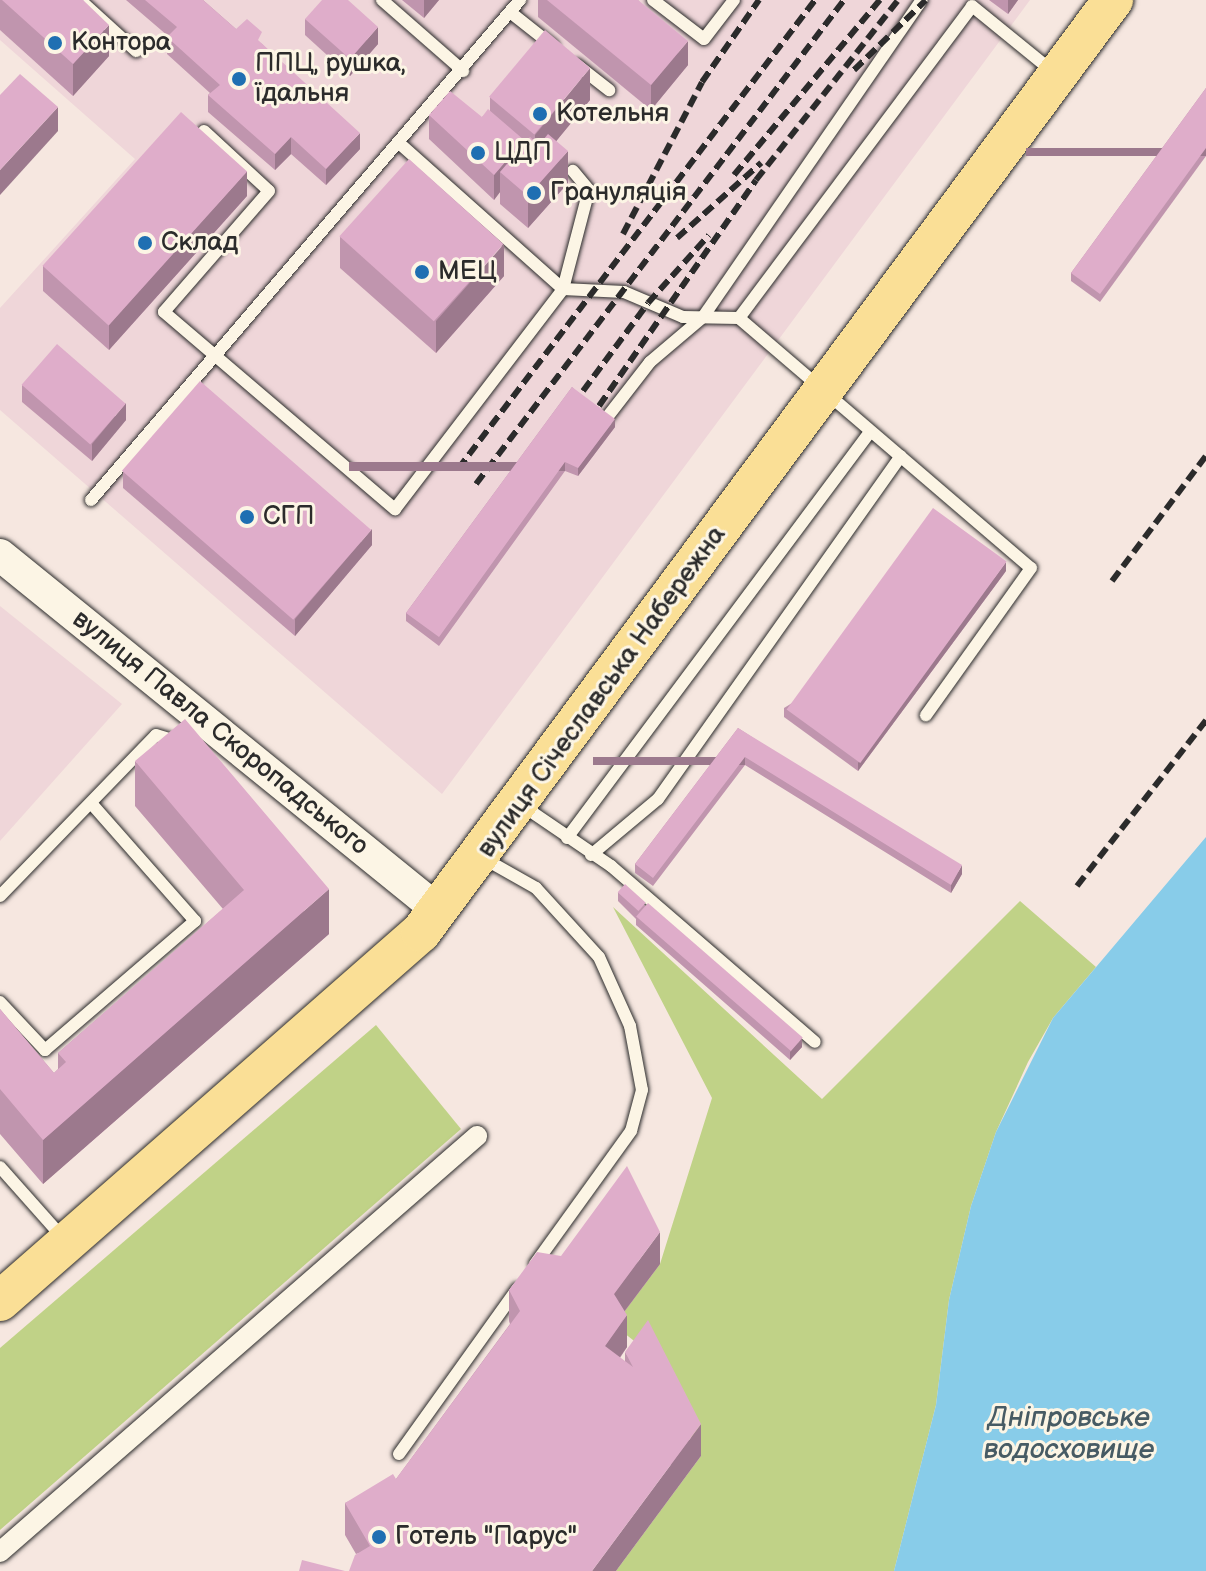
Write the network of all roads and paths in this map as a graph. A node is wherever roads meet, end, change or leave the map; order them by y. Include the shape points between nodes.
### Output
1 (80, 0) edge
2 (382, 0) edge
3 (520, 0) edge
4 (653, 0) edge
5 (734, 0) edge
6 (922, 0) edge
7 (1113, 0) edge
8 (968, 3) edge
9 (510, 12) junction
10 (136, 51) dead end
11 (463, 71) junction
12 (1057, 76) junction
13 (609, 90) dead end
14 (204, 131) edge
15 (399, 143) junction
16 (573, 171) dead end
17 (563, 289) junction
18 (703, 317) junction
19 (739, 318) junction
20 (210, 356) junction
21 (825, 390) junction
22 (605, 420) edge
23 (870, 432) junction
24 (901, 456) junction
25 (91, 500) dead end
26 (0, 555) edge
27 (926, 715) dead end
28 (209, 742) junction
29 (92, 804) junction
30 (521, 804) junction
31 (567, 838) junction
32 (591, 855) junction
33 (480, 857) junction
34 (0, 896) edge
35 (439, 911) junction
36 (0, 1002) edge
37 (815, 1042) dead end
38 (477, 1136) dead end
39 (0, 1167) edge
40 (67, 1243) junction
41 (0, 1301) edge
42 (399, 1454) dead end
43 (0, 1552) edge

1 - 10 lane
2 - 11 lane
3 - 9 lane
4 - 5 lane via 704,39
6 - 18 lane
7 - 12 main road, вулиця Січеславська Набережна
8 - 12 lane
8 - 19 lane
9 - 11 lane
9 - 13 lane
11 - 15 lane
12 - 21 main road, вулиця Січеславська Набережна
14 - 20 lane via 269,191 164,312
15 - 17 lane
15 - 20 lane
16 - 17 lane via 589,190
17 - 18 lane via 624,292 665,313
17 - 20 lane via 395,509
18 - 19 lane
18 - 22 lane via 650,362
19 - 21 lane
20 - 25 lane
21 - 23 lane
21 - 30 main road, вулиця Січеславська Набережна
23 - 24 lane
23 - 31 lane
24 - 27 lane via 1031,568
24 - 32 lane via 658,799
26 - 28 street, вулиця Павла Скоропадського
28 - 29 lane via 156,735
28 - 35 street, вулиця Павла Скоропадського
29 - 34 lane
29 - 36 lane via 195,921 45,1050
30 - 31 lane
30 - 33 main road, вулиця Січеславська Набережна
31 - 32 lane
32 - 37 lane via 611,866
33 - 35 main road, вулиця Січеславська Набережна
33 - 42 lane via 536,888 599,957 630,1026 642,1090 631,1131
35 - 40 main road, вулиця Січеславська Набережна via 396,959 247,1079
38 - 43 street
39 - 40 lane
40 - 41 main road, вулиця Січеславська Набережна

